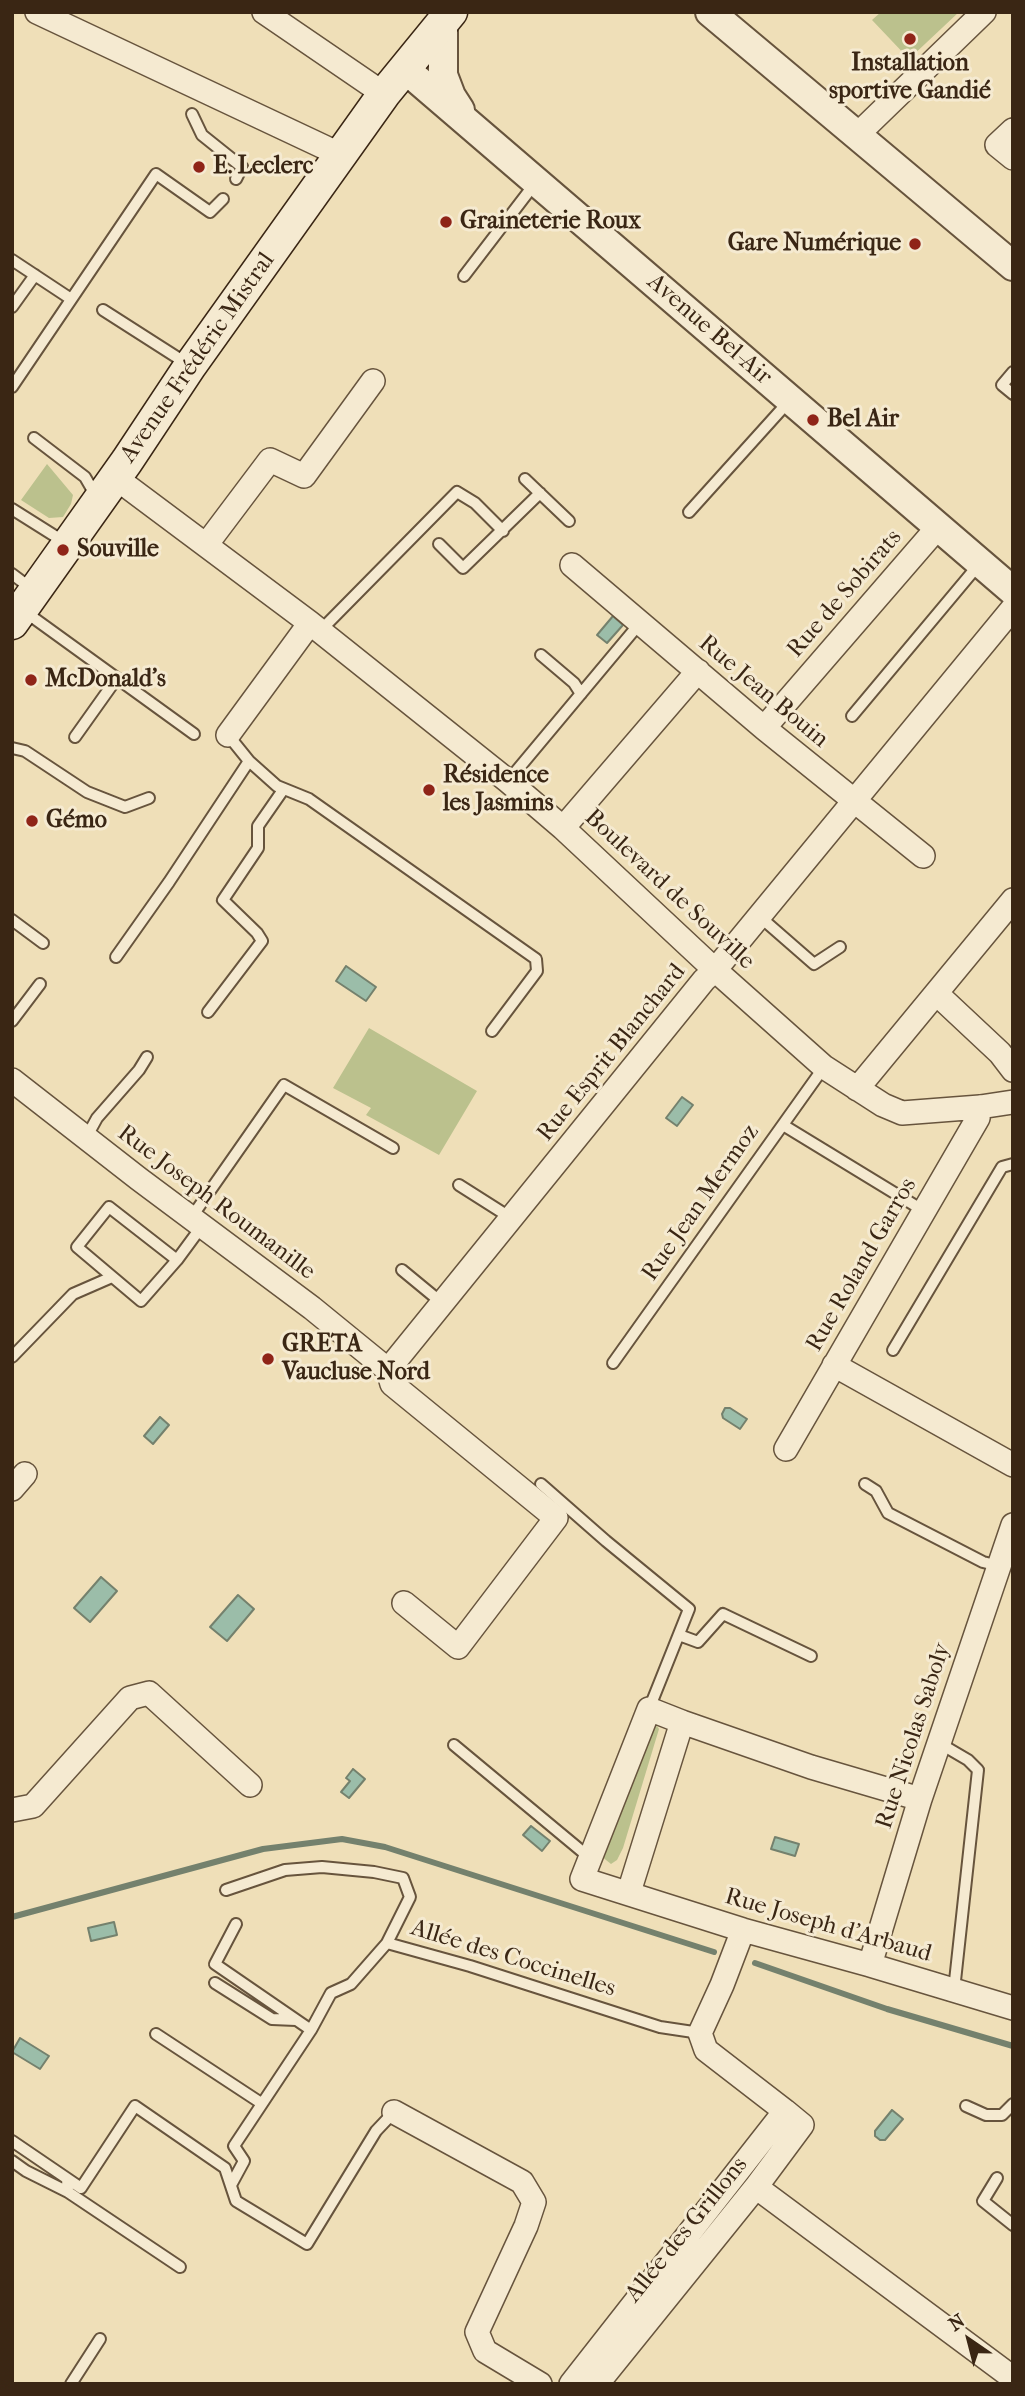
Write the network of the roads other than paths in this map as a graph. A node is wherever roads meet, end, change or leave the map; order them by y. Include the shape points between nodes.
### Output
1 (37, 12) edge
2 (264, 12) edge
3 (710, 12) edge
4 (984, 12) edge
5 (447, 18) edge
6 (405, 69) junction
7 (384, 94) junction
8 (192, 114) dead end
9 (468, 124) junction
10 (1013, 130) edge
11 (856, 136) junction
12 (341, 155) junction
13 (1013, 158) edge
14 (236, 179) dead end
15 (536, 182) junction
16 (223, 199) dead end
17 (12, 260) edge
18 (1013, 266) edge
19 (35, 275) junction
20 (464, 276) dead end
21 (71, 299) junction
22 (12, 307) edge
23 (103, 310) dead end
24 (190, 366) junction
25 (1013, 372) edge
26 (373, 380) dead end
27 (12, 387) edge
28 (1013, 394) edge
29 (790, 400) junction
30 (34, 438) dead end
31 (526, 479) dead end
32 (99, 483) junction
33 (540, 494) junction
34 (12, 509) edge
35 (689, 512) dead end
36 (569, 521) dead end
37 (938, 527) junction
38 (503, 531) junction
39 (68, 544) junction
40 (439, 544) dead end
41 (205, 545) junction
42 (980, 563) junction
43 (572, 565) dead end
44 (1013, 592) edge
45 (20, 599) edge
46 (1013, 608) edge
47 (640, 623) junction
48 (315, 627) junction
49 (541, 655) dead end
50 (698, 671) junction
51 (117, 678) junction
52 (581, 694) junction
53 (852, 716) dead end
54 (764, 728) junction
55 (194, 734) dead end
56 (228, 735) joint
57 (75, 737) dead end
58 (12, 748) edge
59 (249, 761) junction
60 (508, 781) junction
61 (284, 790) junction
62 (149, 797) dead end
63 (853, 800) junction
64 (563, 828) junction
65 (923, 856) dead end
66 (1013, 900) edge
67 (759, 916) junction
68 (12, 920) edge
69 (43, 943) dead end
70 (840, 947) dead end
71 (116, 957) dead end
72 (715, 970) junction
73 (40, 984) dead end
74 (937, 994) junction
75 (208, 1012) dead end
76 (12, 1021) edge
77 (492, 1031) dead end
78 (147, 1057) dead end
79 (824, 1067) junction
80 (1013, 1070) edge
81 (12, 1080) edge
82 (857, 1089) junction
83 (1013, 1102) edge
84 (980, 1107) junction
85 (783, 1125) junction
86 (86, 1138) junction
87 (393, 1148) dead end
88 (1013, 1164) edge
89 (459, 1185) dead end
90 (924, 1211) junction
91 (511, 1218) junction
92 (197, 1222) junction
93 (177, 1260) junction
94 (402, 1270) dead end
95 (112, 1277) junction
96 (442, 1303) junction
97 (893, 1350) dead end
98 (12, 1357) edge
99 (613, 1363) dead end
100 (834, 1365) junction
101 (388, 1370) junction
102 (786, 1449) dead end
103 (1013, 1465) edge
104 (541, 1484) dead end
105 (865, 1485) dead end
106 (1013, 1525) edge
107 (999, 1566) junction
108 (404, 1602) dead end
109 (679, 1635) junction
110 (811, 1656) dead end
111 (649, 1709) junction
112 (682, 1722) junction
113 (939, 1743) junction
114 (454, 1745) dead end
115 (250, 1785) dead end
116 (920, 1798) junction
117 (12, 1810) edge
118 (590, 1858) junction
119 (226, 1890) dead end
120 (629, 1892) junction
121 (236, 1924) dead end
122 (743, 1930) junction
123 (387, 1943) junction
124 (870, 1965) junction
125 (215, 1983) dead end
126 (954, 1990) junction
127 (1013, 2008) edge
128 (296, 2020) junction
129 (311, 2030) junction
130 (700, 2033) junction
131 (156, 2034) dead end
132 (261, 2102) junction
133 (1013, 2104) edge
134 (966, 2106) dead end
135 (785, 2111) junction
136 (394, 2112) joint
137 (12, 2141) edge
138 (12, 2161) edge
139 (997, 2178) dead end
140 (67, 2179) junction
141 (231, 2185) junction
142 (756, 2187) junction
143 (68, 2193) junction
144 (1013, 2225) edge
145 (180, 2267) dead end
146 (100, 2339) dead end
147 (1013, 2378) edge
148 (71, 2384) edge
149 (540, 2384) edge
150 (571, 2384) edge
151 (597, 2384) edge

1 - 12 street
2 - 7 street
3 - 11 street
4 - 11 street
5 - 6 main road
5 - 9 street via 443,75
6 - 7 main road, Avenue Frédéric Mistral
6 - 9 street, Avenue Bel-Air
7 - 12 main road, Avenue Frédéric Mistral
8 - 14 lane via 202,135 242,167
9 - 15 street, Avenue Bel-Air
10 - 13 street via 997,145
11 - 18 street
12 - 24 main road, Avenue Frédéric Mistral
15 - 20 lane
15 - 29 street, Avenue Bel-Air
16 - 21 lane via 210,212 156,174
17 - 19 lane
19 - 21 lane
19 - 22 lane
21 - 27 lane
23 - 24 lane
24 - 32 main road, Avenue Frédéric Mistral
25 - 28 lane via 1002,385
26 - 41 street via 304,476 270,460
29 - 35 lane
29 - 37 street, Avenue Bel-Air
30 - 32 lane
31 - 33 lane
32 - 39 main road, Avenue Frédéric Mistral
32 - 41 street, Boulevard de Souville via 128,487
33 - 36 lane
33 - 38 lane
34 - 39 lane
37 - 42 street, Avenue Bel-Air
37 - 54 street, Rue de Sobirats
38 - 40 lane via 463,568
38 - 48 lane via 457,492
39 - 45 main road, Avenue Frédéric Mistral
41 - 48 street, Boulevard de Souville
42 - 44 street, Avenue Bel-Air
42 - 53 lane
43 - 47 street, Rue Jean Bouin
45 - 51 lane
46 - 63 street, Rue Esprit Blanchard
47 - 50 street, Rue Jean Bouin
47 - 52 lane
48 - 56 street
48 - 60 street, Boulevard de Souville
49 - 52 lane
50 - 54 street, Rue Jean Bouin
50 - 64 street
51 - 55 lane
51 - 57 lane
52 - 60 lane
54 - 63 street, Rue Jean Bouin
56 - 59 lane
58 - 62 lane via 26,751 87,792 125,807
59 - 61 lane
59 - 71 lane
60 - 64 street, Boulevard de Souville
61 - 75 lane via 258,826 258,848 223,900 262,941
61 - 77 lane via 309,799 536,959 537,971
63 - 65 street, Rue Jean Bouin
63 - 67 street, Rue Esprit Blanchard
64 - 72 street, Boulevard de Souville
66 - 74 street
67 - 70 lane via 814,964
67 - 72 street, Rue Esprit Blanchard
68 - 69 lane
72 - 79 street, Boulevard de Souville
72 - 91 street, Rue Esprit Blanchard
73 - 76 lane
74 - 80 street via 1000,1052
74 - 82 street
78 - 86 lane
79 - 82 street, Boulevard de Souville
79 - 85 lane, Rue Jean Mermoz
81 - 86 street, Rue Joseph Roumanille
82 - 84 street, Boulevard de Souville via 902,1113
83 - 84 street, Boulevard de Souville
84 - 90 street, Rue Roland Garros
85 - 90 lane
85 - 99 lane, Rue Jean Mermoz
86 - 92 street, Rue Joseph Roumanille
87 - 92 lane via 284,1085
88 - 97 lane via 1002,1167
89 - 91 lane
90 - 100 street, Rue Roland Garros
91 - 96 street, Rue Esprit Blanchard
92 - 93 lane
92 - 101 street, Rue Joseph Roumanille
93 - 95 lane via 141,1301
93 - 95 lane via 109,1207 77,1247
94 - 96 lane
95 - 98 lane via 74,1294
96 - 101 street, Rue Esprit Blanchard
100 - 102 street, Rue Roland Garros
100 - 103 street
101 - 108 street, Rue Joseph Roumanille via 392,1384 556,1518 458,1647
104 - 109 lane via 689,1609
105 - 107 lane via 876,1490 888,1513
106 - 107 street, Rue Nicolas Saboly
107 - 113 street, Rue Nicolas Saboly
109 - 110 lane via 698,1642 723,1614
109 - 111 lane
111 - 112 street
111 - 118 street
112 - 116 street via 811,1767
112 - 120 street
113 - 116 street, Rue Nicolas Saboly
113 - 126 lane via 978,1770
114 - 118 lane
115 - 117 street via 149,1693 130,1698 33,1806
116 - 124 street, Rue Nicolas Saboly
118 - 120 street, Rue Joseph d'Arbaud via 582,1879
119 - 123 lane via 285,1870 322,1867 403,1878 410,1897
120 - 122 street, Rue Joseph d'Arbaud
121 - 128 lane via 215,1964
122 - 124 street, Rue Joseph d'Arbaud
122 - 130 street
123 - 129 lane, Allée des Coccinelles via 351,1984 331,1993
123 - 130 lane, Allée des Coccinelles via 660,2027
124 - 126 street, Rue Joseph d'Arbaud
125 - 128 lane via 272,2019
126 - 127 street, Rue Joseph d'Arbaud
128 - 129 lane
129 - 132 lane, Allée des Coccinelles
130 - 135 street via 706,2050
131 - 132 lane
132 - 141 lane, Allée des Coccinelles via 234,2146 244,2161
133 - 134 lane via 1002,2115 986,2115
135 - 142 street, Allée des Grillons via 802,2125
135 - 150 street, Allée des Grillons
136 - 141 lane via 376,2131 307,2244 236,2201
136 - 149 street via 522,2182 534,2202 477,2332 485,2351
137 - 140 lane
138 - 143 lane
139 - 144 lane via 983,2201
140 - 141 lane via 81,2188 135,2106 225,2168
140 - 143 lane
142 - 147 street
142 - 151 street, Allée des Grillons
143 - 145 lane
146 - 148 lane

